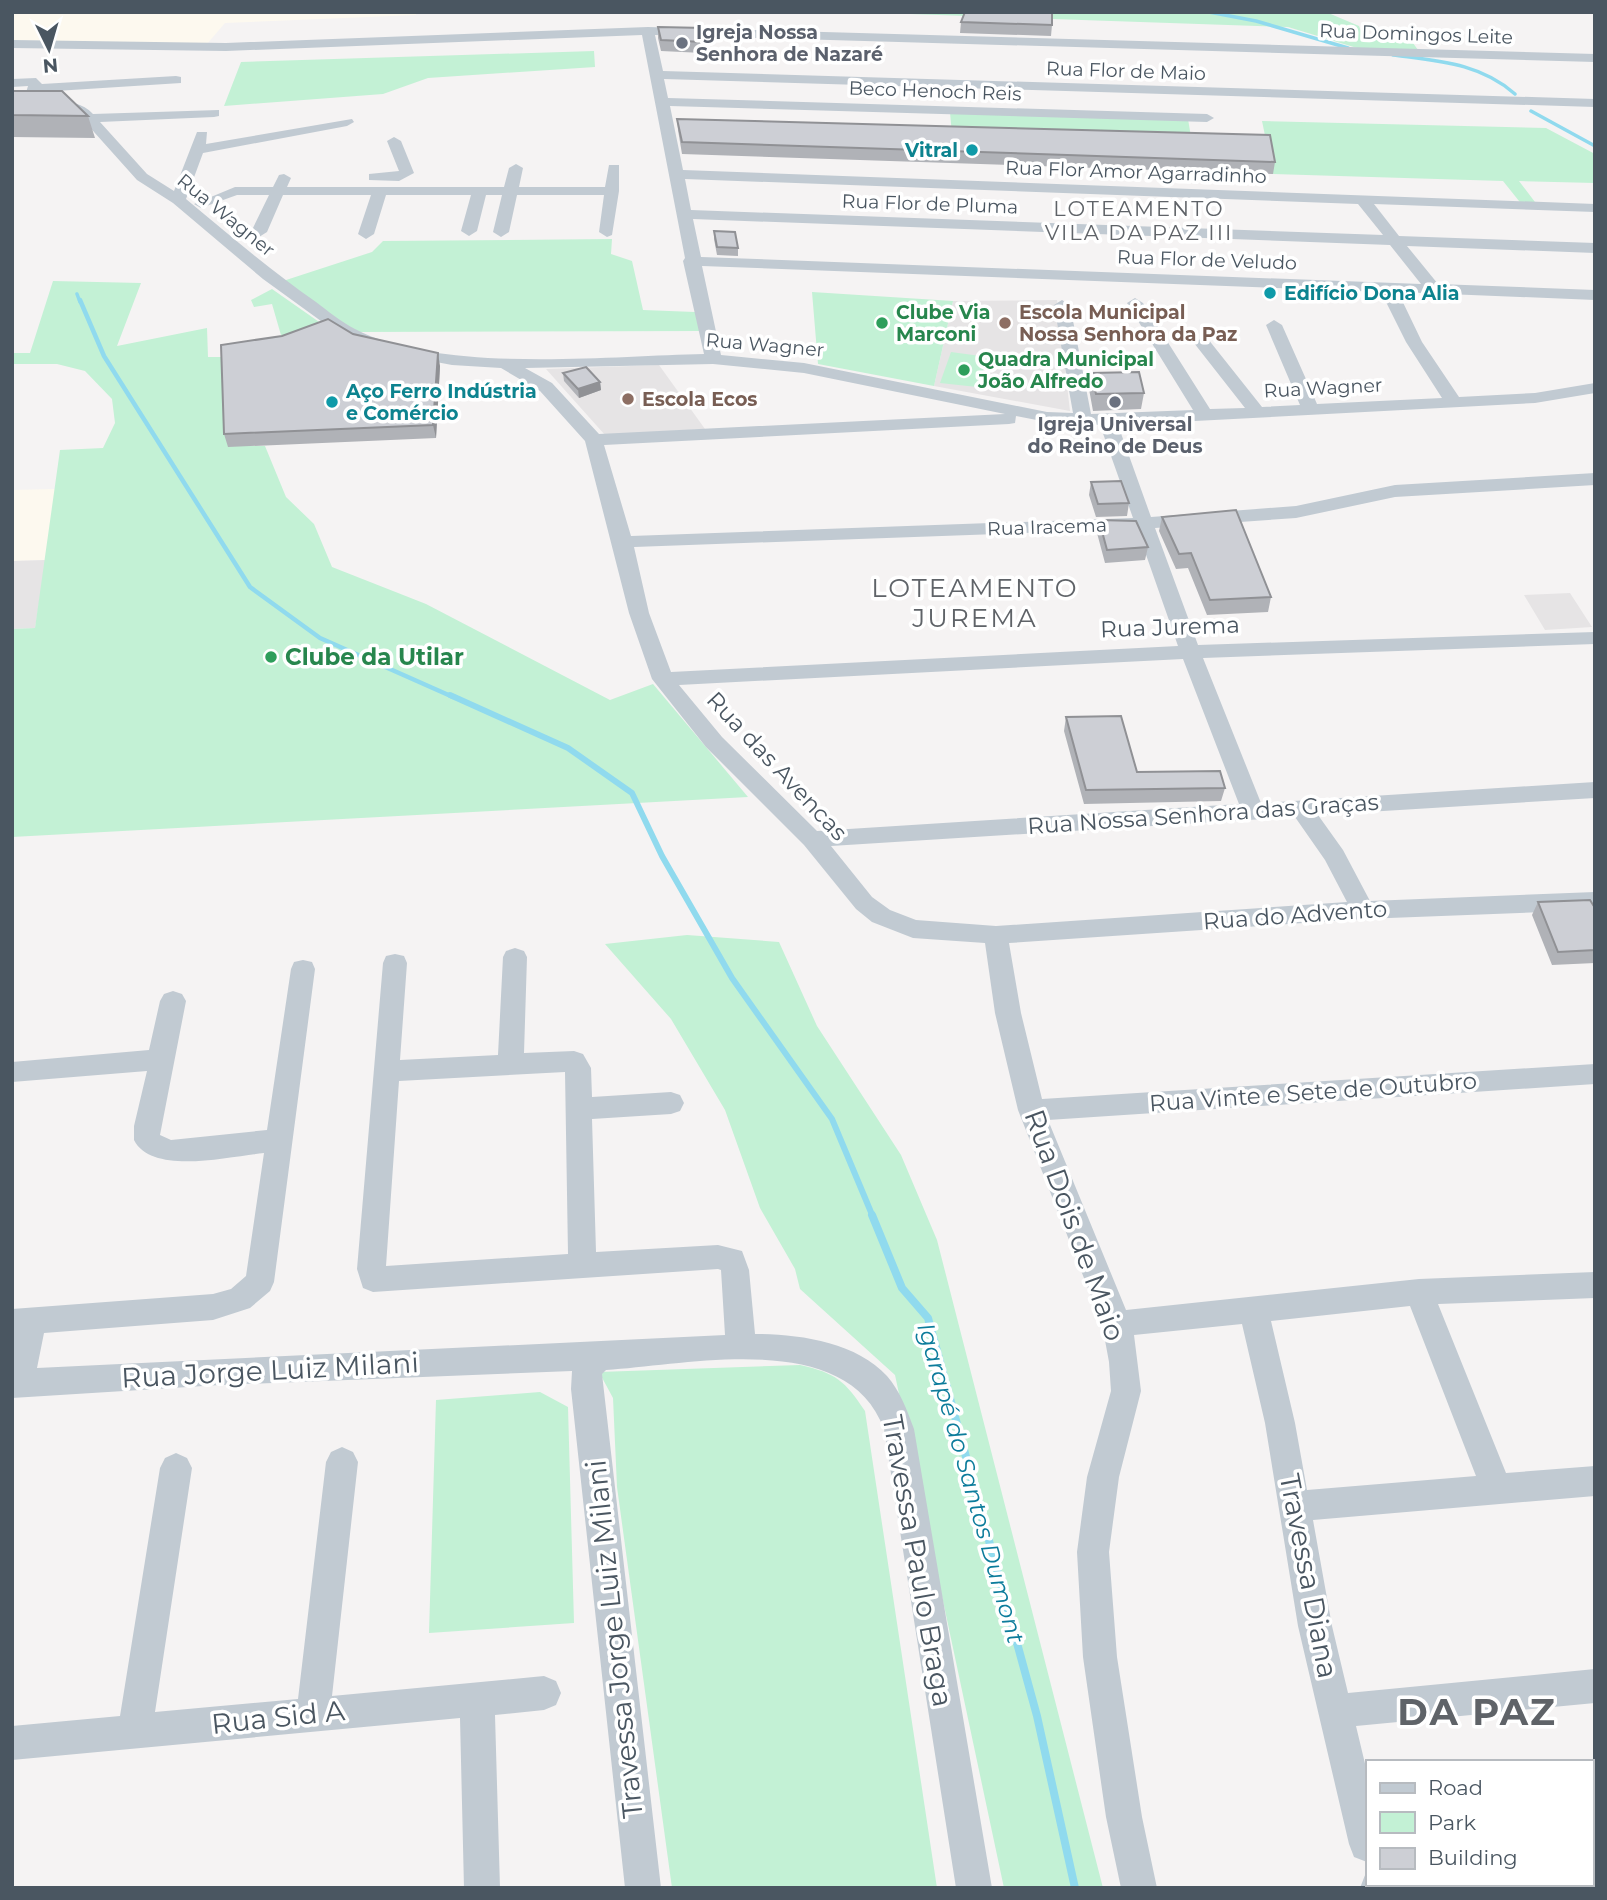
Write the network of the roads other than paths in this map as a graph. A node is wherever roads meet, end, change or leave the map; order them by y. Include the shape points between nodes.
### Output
1 (648, 31) junction
2 (12, 44) edge
3 (1595, 58) edge
4 (657, 75) junction
5 (176, 80) dead end
6 (12, 83) edge
7 (34, 88) junction
8 (663, 102) junction
9 (1595, 103) edge
10 (20, 107) edge
11 (89, 118) junction
12 (1207, 118) dead end
13 (347, 122) dead end
14 (394, 141) dead end
15 (195, 150) junction
16 (516, 168) dead end
17 (614, 168) dead end
18 (675, 174) junction
19 (226, 178) dead end
20 (281, 184) junction
21 (1062, 188) junction
22 (380, 191) junction
23 (480, 191) junction
24 (510, 191) junction
25 (612, 191) junction
26 (178, 200) junction
27 (1363, 200) junction
28 (201, 204) dead end
29 (1595, 208) edge
30 (684, 214) junction
31 (1078, 229) junction
32 (469, 231) dead end
33 (259, 232) dead end
34 (501, 232) dead end
35 (607, 232) dead end
36 (366, 234) dead end
37 (1396, 242) junction
38 (1595, 248) edge
39 (691, 261) junction
40 (1387, 287) junction
41 (1433, 289) junction
42 (1595, 295) edge
43 (1135, 303) dead end
44 (1062, 306) dead end
45 (1274, 325) dead end
46 (1202, 343) dead end
47 (713, 359) junction
48 (506, 363) junction
49 (1595, 388) edge
50 (1454, 402) junction
51 (1311, 410) junction
52 (1258, 413) junction
53 (1206, 416) junction
54 (1047, 417) junction
55 (1083, 419) junction
56 (1107, 420) junction
57 (594, 440) junction
58 (1595, 480) edge
59 (1144, 523) junction
60 (623, 542) junction
61 (1595, 638) edge
62 (1190, 651) junction
63 (663, 679) junction
64 (1595, 790) edge
65 (1300, 807) junction
66 (1252, 810) junction
67 (812, 839) junction
68 (1595, 901) edge
69 (1363, 910) junction
70 (996, 935) junction
71 (514, 957) dead end
72 (395, 963) dead end
73 (303, 969) dead end
74 (173, 1001) dead end
75 (159, 1062) junction
76 (510, 1063) junction
77 (387, 1071) junction
78 (12, 1072) edge
79 (1595, 1074) edge
80 (671, 1103) dead end
81 (578, 1109) junction
82 (1031, 1110) junction
83 (279, 1140) junction
84 (582, 1266) junction
85 (1595, 1285) edge
86 (1419, 1292) junction
87 (1253, 1308) junction
88 (22, 1321) edge
89 (1116, 1324) junction
90 (741, 1348) junction
91 (599, 1357) junction
92 (528, 1360) junction
93 (16, 1384) edge
94 (586, 1389) junction
95 (342, 1462) dead end
96 (176, 1468) dead end
97 (1595, 1481) edge
98 (1497, 1489) junction
99 (1296, 1506) junction
100 (1595, 1686) edge
101 (544, 1693) dead end
102 (477, 1699) junction
103 (1335, 1711) junction
104 (313, 1713) junction
105 (135, 1732) junction
106 (12, 1743) edge
107 (1366, 1840) edge
108 (482, 1888) edge
109 (643, 1888) edge
110 (974, 1888) edge
111 (1139, 1888) edge

1 - 2 street, Rua Domingos Leite via 226,47
1 - 3 street, Rua Domingos Leite
1 - 4 street
4 - 8 street
4 - 9 street, Rua Flor de Maio
5 - 7 street
6 - 7 street via 36,82
7 - 10 street
8 - 12 street, Beco Henoch Reis
8 - 18 street
10 - 11 street, Rua Wagner via 70,106
11 - 15 street via 214,113
11 - 26 street, Rua Wagner via 142,177
13 - 15 street
14 - 20 street via 407,173 404,176
15 - 26 street
16 - 24 street
17 - 25 street
18 - 21 street, Rua Flor Amor Agarradinho
18 - 30 street
19 - 20 street
20 - 22 street
20 - 28 street via 235,191
20 - 33 street
21 - 27 street, Rua Flor Amor Agarradinho
21 - 31 street
22 - 23 street
22 - 36 street
23 - 24 street
23 - 32 street
24 - 25 street
24 - 34 street
25 - 35 street
26 - 48 street, Rua Wagner via 269,276 349,332 412,353
27 - 29 street, Rua Flor Amor Agarradinho
27 - 37 street
30 - 31 street, Rua Flor de Pluma
30 - 39 street
31 - 37 street, Rua Flor de Pluma
37 - 38 street, Rua Flor de Pluma
37 - 41 street
39 - 40 street, Rua Flor de Veludo
39 - 47 street
40 - 41 street, Rua Flor de Veludo
40 - 50 street via 1414,342
41 - 42 street, Rua Flor de Veludo
43 - 53 street
44 - 55 street
45 - 51 street
46 - 52 street
47 - 48 street, Rua Wagner
47 - 54 street, Rua Wagner via 843,374
48 - 57 street, Rua das Avencas via 547,387
49 - 50 street, Rua Wagner via 1535,398
50 - 51 street, Rua Wagner
51 - 52 street, Rua Wagner
52 - 53 street, Rua Wagner
53 - 56 street, Rua Wagner
54 - 55 street, Rua Wagner
54 - 57 street
55 - 56 street, Rua Wagner
56 - 59 street
57 - 60 street, Rua das Avencas
58 - 59 street, Rua Iracema via 1395,491 1296,512
59 - 60 street, Rua Iracema
59 - 62 street
60 - 63 street, Rua das Avencas via 639,613
61 - 62 street, Rua Jurema
62 - 63 street, Rua Jurema
62 - 66 street
63 - 67 street, Rua das Avencas via 713,742
64 - 65 street, Rua Nossa Senhora das Graças
65 - 66 street, Rua Nossa Senhora das Graças
65 - 69 street via 1335,856
66 - 67 street, Rua Nossa Senhora das Graças
67 - 70 street, Rua das Avencas via 864,903 881,916 914,929
68 - 69 street, Rua do Advento
69 - 70 street, Rua do Advento
70 - 82 street, Rua Dois de Maio via 1008,1013
71 - 76 street
72 - 77 street
73 - 83 street
74 - 75 street
75 - 78 street
75 - 83 street via 147,1126 147,1140 157,1148 171,1151
76 - 77 street
76 - 81 street via 574,1061
77 - 84 street via 373,1279
79 - 82 street, Rua Vinte e Sete de Outubro
80 - 81 street
81 - 84 street
82 - 89 street, Rua Dois de Maio
83 - 88 street via 260,1282 240,1300 213,1307
84 - 90 street via 718,1257 732,1260
85 - 86 street
86 - 87 street
86 - 98 street
87 - 89 street
87 - 99 street, Travessa Diana
88 - 93 street
89 - 111 street, Rua Dois de Maio via 1125,1391 1102,1477 1093,1552 1100,1657
90 - 91 street, Travessa Paulo Braga
90 - 110 street, Travessa Paulo Braga via 800,1351 852,1368 873,1380 893,1410 909,1476
91 - 92 street, Travessa Paulo Braga
91 - 94 street, Travessa Jorge Luiz Milani via 587,1369
92 - 93 street, Rua Jorge Luiz Milani
92 - 94 street via 561,1367
94 - 109 street, Travessa Jorge Luiz Milani
95 - 104 street
96 - 105 street
97 - 98 street
98 - 99 street
99 - 103 street, Travessa Diana via 1301,1558
100 - 103 street
101 - 102 street, Rua Sid A
102 - 104 street, Rua Sid A
102 - 108 street
103 - 107 street, Travessa Diana
104 - 105 street, Rua Sid A
105 - 106 street, Rua Sid A

